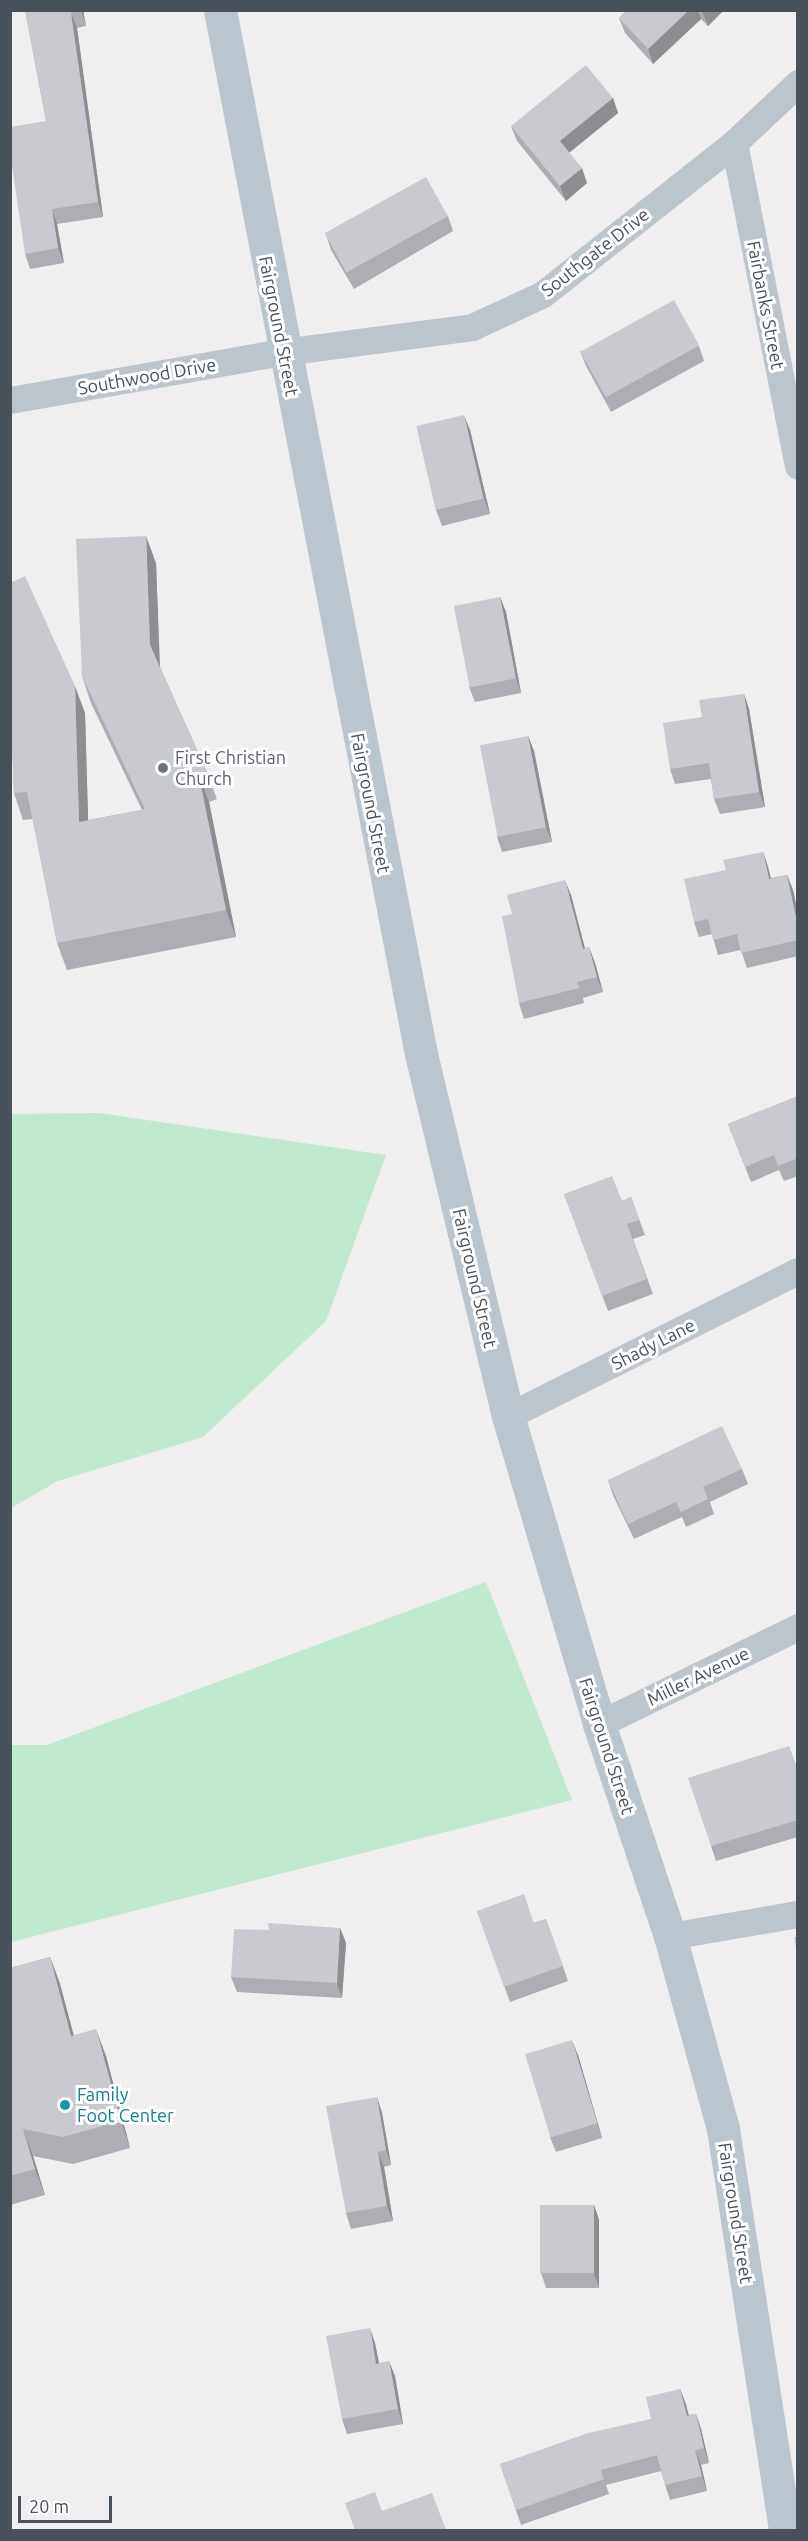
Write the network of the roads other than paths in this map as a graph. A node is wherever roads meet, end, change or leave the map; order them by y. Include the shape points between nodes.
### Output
1 (220, 10) edge
2 (798, 83) edge
3 (734, 143) junction
4 (283, 352) junction
5 (10, 400) edge
6 (798, 466) edge
7 (798, 1271) edge
8 (508, 1416) junction
9 (798, 1627) edge
10 (599, 1724) junction
11 (798, 1914) edge
12 (670, 1936) junction
13 (785, 2530) edge

1 - 4 street, Fairground Street
2 - 3 street, Southgate Drive
3 - 4 street, Southgate Drive via 543,294 472,327
3 - 6 street, Fairbanks Street
4 - 5 street, Southwood Drive
4 - 8 street, Fairground Street via 421,1054
7 - 8 street, Shady Lane
8 - 10 street, Fairground Street
9 - 10 street, Miller Avenue
10 - 12 street, Fairground Street
11 - 12 street
12 - 13 street, Fairground Street via 723,2129

